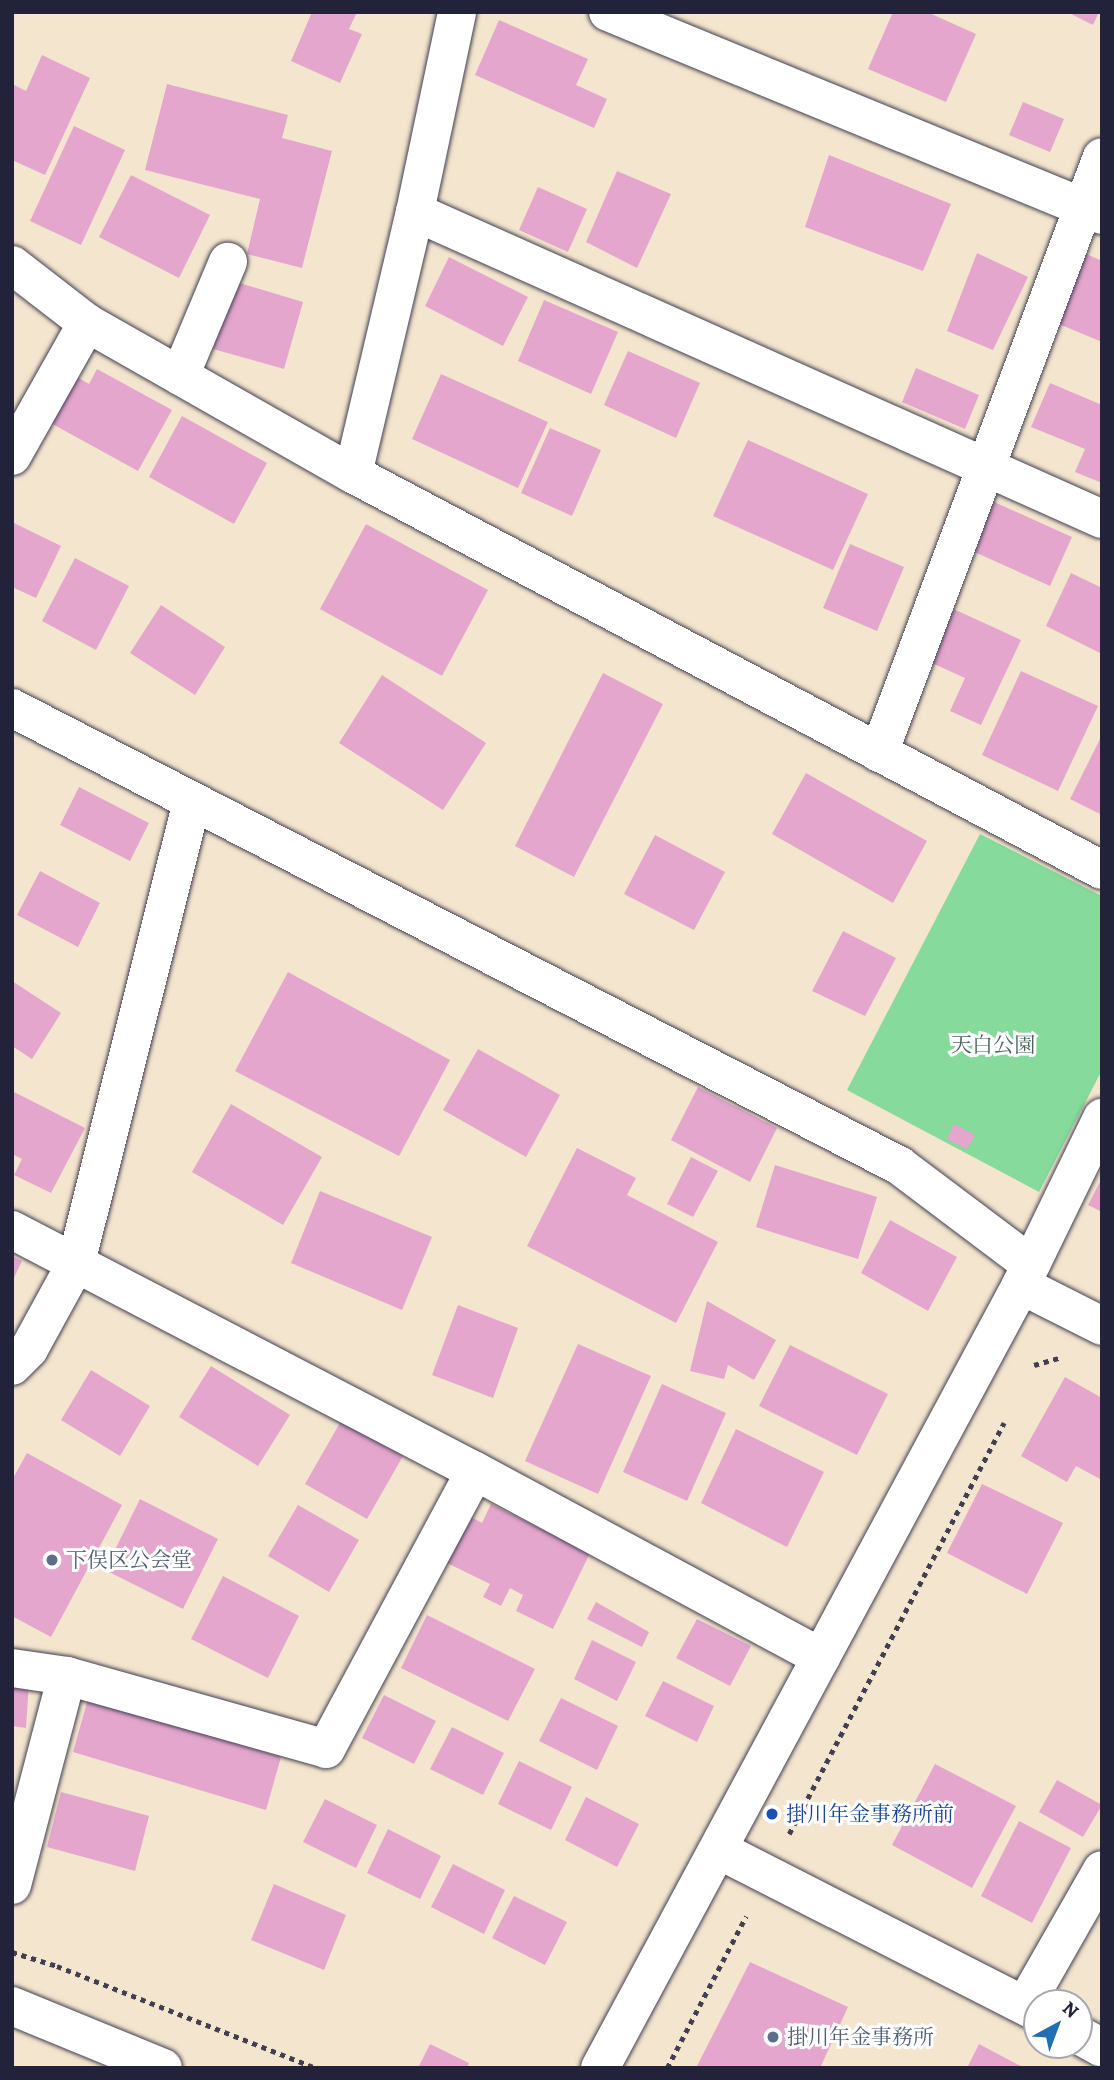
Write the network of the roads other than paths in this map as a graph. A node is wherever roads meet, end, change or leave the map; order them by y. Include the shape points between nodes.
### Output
1 (457, 12) edge
2 (608, 12) edge
3 (1102, 157) edge
4 (1092, 211) edge
5 (415, 212) junction
6 (228, 262) dead end
7 (12, 265) edge
8 (87, 323) junction
9 (180, 376) junction
10 (12, 456) edge
11 (986, 466) junction
12 (353, 474) junction
13 (1102, 519) edge
14 (12, 708) edge
15 (879, 753) junction
16 (192, 802) junction
17 (1102, 870) edge
18 (1102, 1118) edge
19 (12, 1230) edge
20 (76, 1263) junction
21 (1025, 1275) junction
22 (1102, 1326) edge
23 (12, 1366) edge
24 (475, 1471) junction
25 (821, 1657) junction
26 (12, 1668) edge
27 (67, 1676) junction
28 (719, 1850) junction
29 (1102, 1870) edge
30 (12, 1885) edge
31 (1041, 1989) edge
32 (1023, 2005) edge
33 (12, 2006) edge
34 (163, 2068) edge
35 (600, 2068) edge

1 - 5 street
2 - 4 street
3 - 4 street
4 - 11 street
5 - 11 street
5 - 12 street
6 - 9 street
7 - 8 street
8 - 9 street
8 - 10 street
9 - 12 street
11 - 13 street
11 - 15 street
12 - 15 street
14 - 16 street
15 - 17 street
16 - 20 street
16 - 21 street via 900,1166
18 - 21 street
19 - 20 street
20 - 23 street via 29,1349
20 - 24 street
21 - 22 street
21 - 25 street
24 - 25 street
24 - 27 street via 326,1749
25 - 28 street
26 - 27 street
27 - 30 street
28 - 32 street
28 - 35 street
29 - 31 street
33 - 34 street

